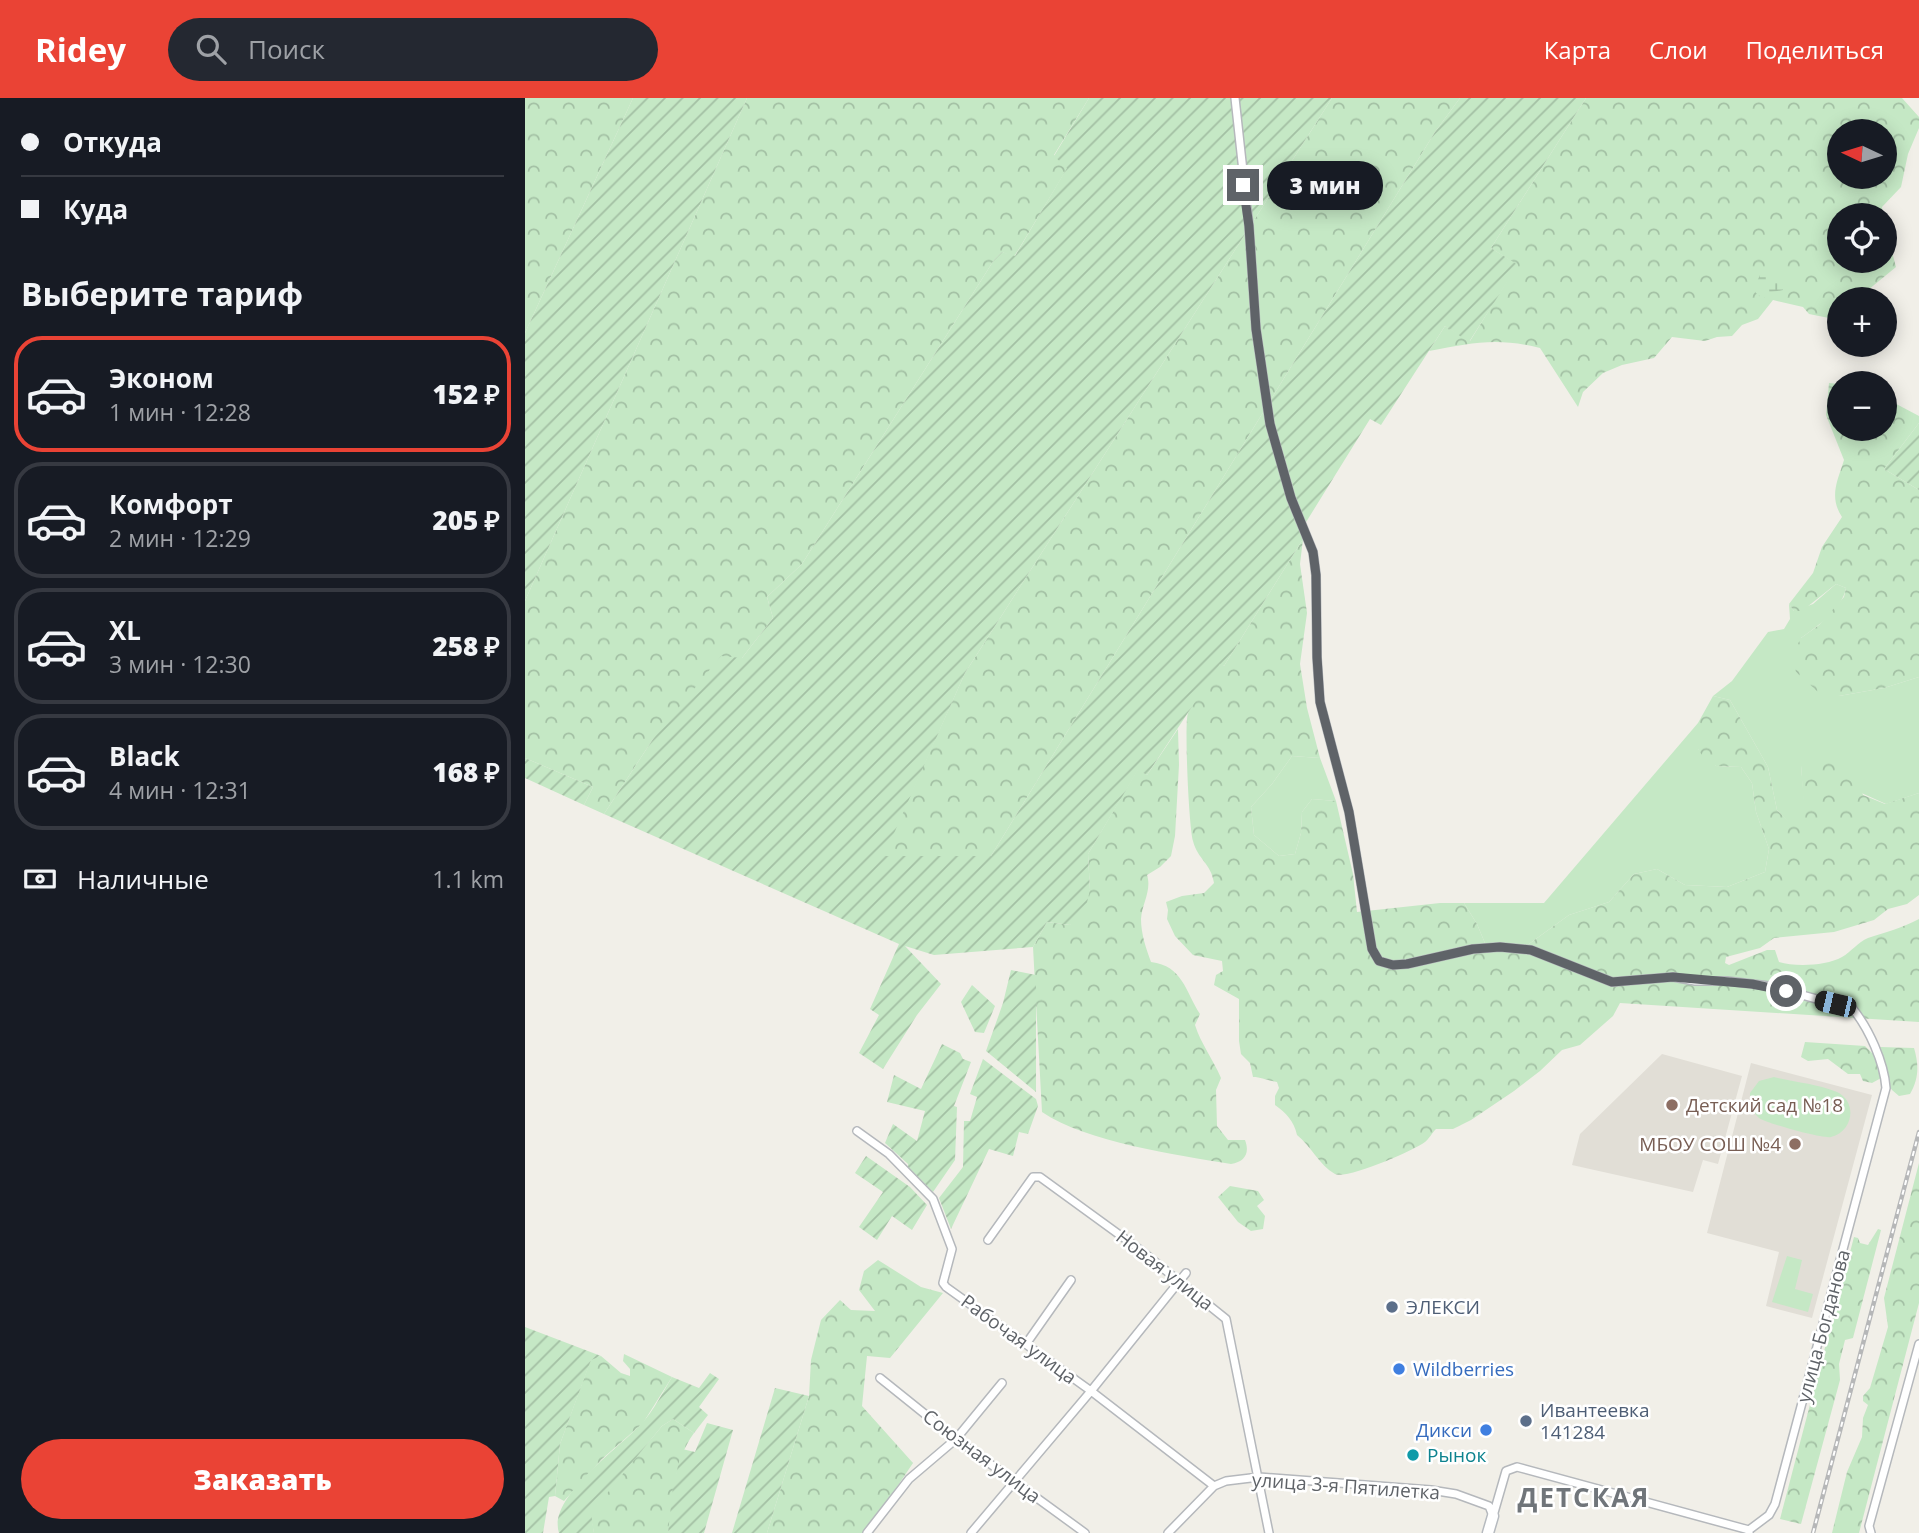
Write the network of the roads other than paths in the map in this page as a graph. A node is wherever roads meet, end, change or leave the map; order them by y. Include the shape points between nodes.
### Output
1 (1235, 98) edge
2 (857, 1131) dead end
3 (988, 1240) dead end
4 (1186, 1273) dead end
5 (1179, 1279) junction
6 (1071, 1280) dead end
7 (1026, 1344) junction
8 (1918, 1344) edge
9 (880, 1378) dead end
10 (1002, 1382) dead end
11 (1091, 1391) junction
12 (956, 1439) junction
13 (1259, 1477) junction
14 (1015, 1480) junction
15 (1214, 1486) junction
16 (1493, 1516) junction
17 (1749, 1531) edge
18 (867, 1533) edge
19 (971, 1533) edge
20 (1085, 1533) edge
21 (1168, 1533) edge
22 (1269, 1533) edge
23 (1488, 1533) edge
24 (1871, 1533) edge

1 - 17 street, улица Богданова via 1256,329 1270,424 1291,498 1313,552 1320,702 1349,812 1372,949 1379,961 1407,964 1473,949 1522,948 1612,982 1673,977 1769,986 1853,1009 1885,1073 1887,1088 1775,1504
2 - 7 street, Рабочая улица via 889,1154 933,1199 952,1249 943,1283
3 - 5 street, Новая улица via 1033,1177 1041,1177
4 - 5 street
5 - 11 street
5 - 13 street, Новая улица via 1229,1325
6 - 7 street
7 - 11 street, Рабочая улица
8 - 24 street via 1869,1526
9 - 12 street, Союзная улица
10 - 12 street
11 - 14 street
11 - 15 street, Рабочая улица
12 - 14 street, Союзная улица
12 - 18 street via 909,1479
13 - 15 street, улица 3-я Пятилетка
13 - 16 street, улица 3-я Пятилетка via 1445,1492 1489,1506
13 - 22 street, Новая улица
14 - 19 street
14 - 20 street, Союзная улица
15 - 21 street
16 - 17 street via 1506,1471 1517,1467
16 - 23 street

